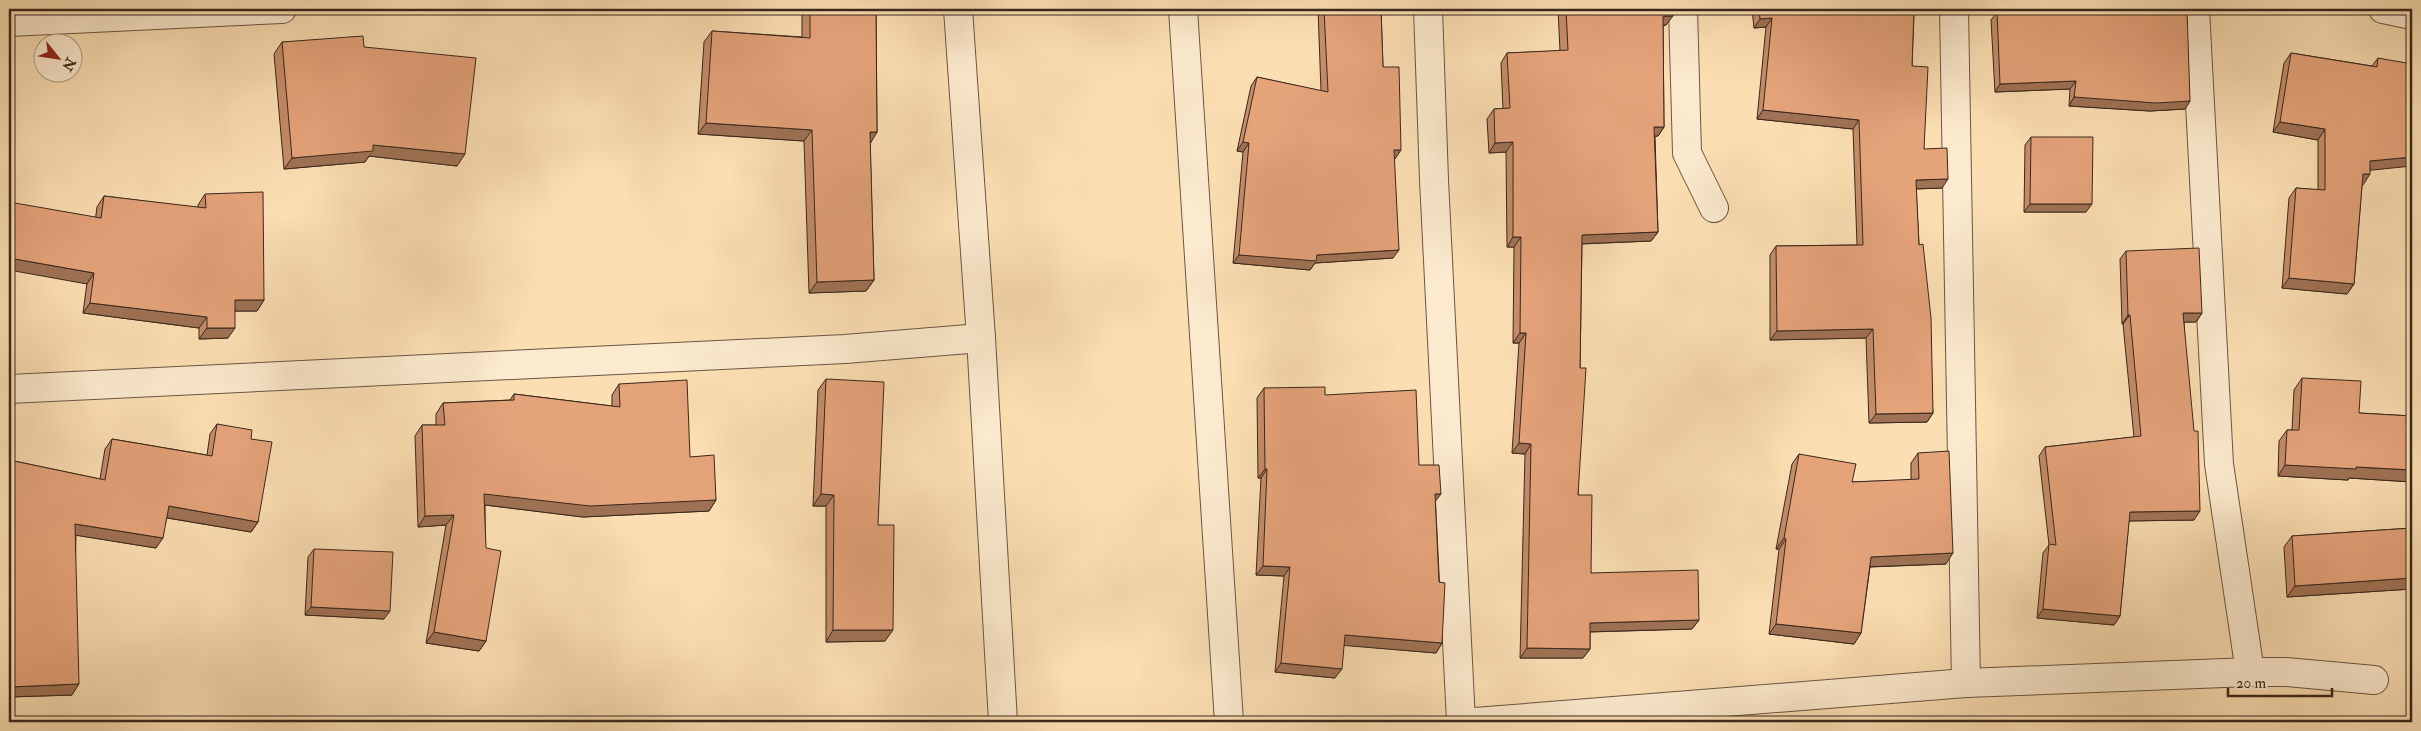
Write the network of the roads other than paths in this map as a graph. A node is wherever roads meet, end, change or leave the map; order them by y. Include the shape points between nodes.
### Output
1 (282, 9) edge
2 (958, 9) edge
3 (1183, 9) edge
4 (1428, 9) edge
5 (1683, 9) edge
6 (1954, 9) edge
7 (2195, 9) edge
8 (2383, 9) edge
9 (2412, 15) edge
10 (9, 22) edge
11 (1714, 208) dead end
12 (981, 338) junction
13 (9, 389) edge
14 (2250, 672) junction
15 (2374, 680) dead end
16 (1966, 683) junction
17 (1003, 722) edge
18 (1229, 722) edge
19 (1461, 722) edge
20 (1475, 722) edge

1 - 10 street
2 - 12 street
3 - 18 street
4 - 19 street
5 - 11 street via 1687,153
6 - 16 street
7 - 14 street via 2219,464
8 - 9 street
12 - 13 street via 845,349
12 - 17 street
14 - 15 street
14 - 16 street
16 - 20 street

